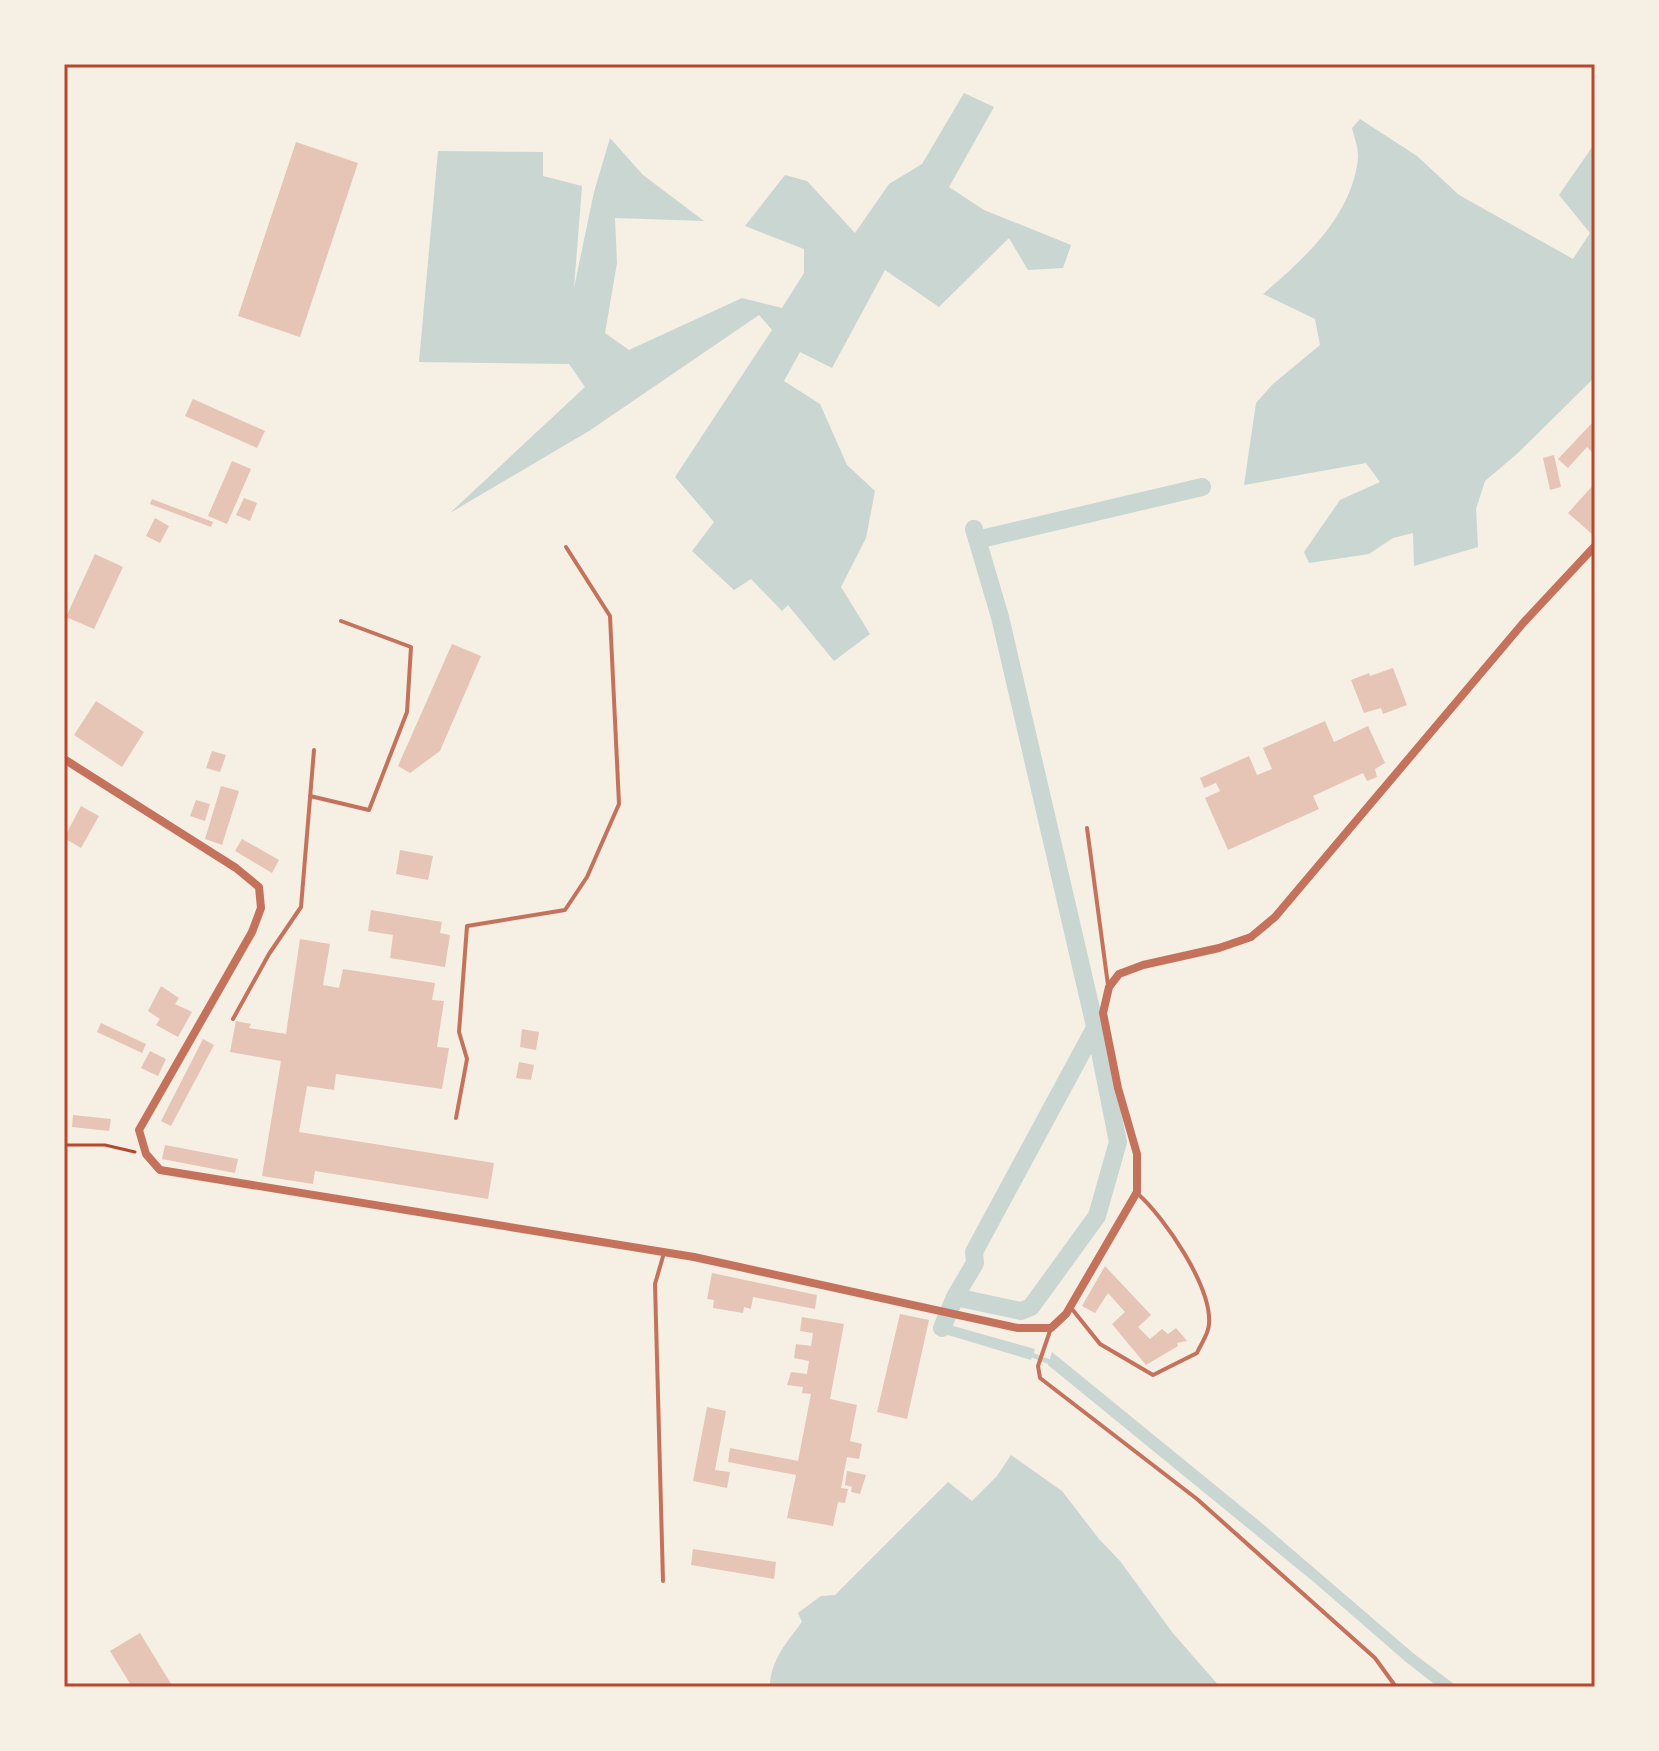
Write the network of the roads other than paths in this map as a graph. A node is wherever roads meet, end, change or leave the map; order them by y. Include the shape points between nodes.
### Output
1 (1595, 546) edge
2 (566, 547) dead end
3 (341, 621) dead end
4 (314, 750) dead end
5 (64, 759) edge
6 (310, 796) junction
7 (1087, 828) dead end
8 (1109, 987) junction
9 (233, 1019) dead end
10 (456, 1118) dead end
11 (1137, 1192) junction
12 (664, 1253) junction
13 (1070, 1307) junction
14 (1051, 1328) junction
15 (663, 1581) dead end
16 (1396, 1687) edge

1 - 8 street via 1524,622 1275,917 1251,937 1143,965 1119,974
2 - 10 lane via 610,616 619,804 587,877 565,910 467,926 459,1032 467,1059
3 - 6 lane via 411,647 407,712 369,810
4 - 6 lane
5 - 12 street via 259,887 261,908 252,932 139,1130 146,1154 160,1170
6 - 9 lane via 301,907
7 - 8 lane
8 - 11 street via 1103,1013 1137,1154
11 - 13 street
11 - 13 lane via 1155,1209 1205,1289 1209,1326 1197,1353 1153,1375 1100,1344
12 - 14 street via 1018,1328
12 - 15 lane via 655,1284
13 - 14 street
14 - 16 lane via 1038,1366 1040,1378 1197,1499 1375,1658

